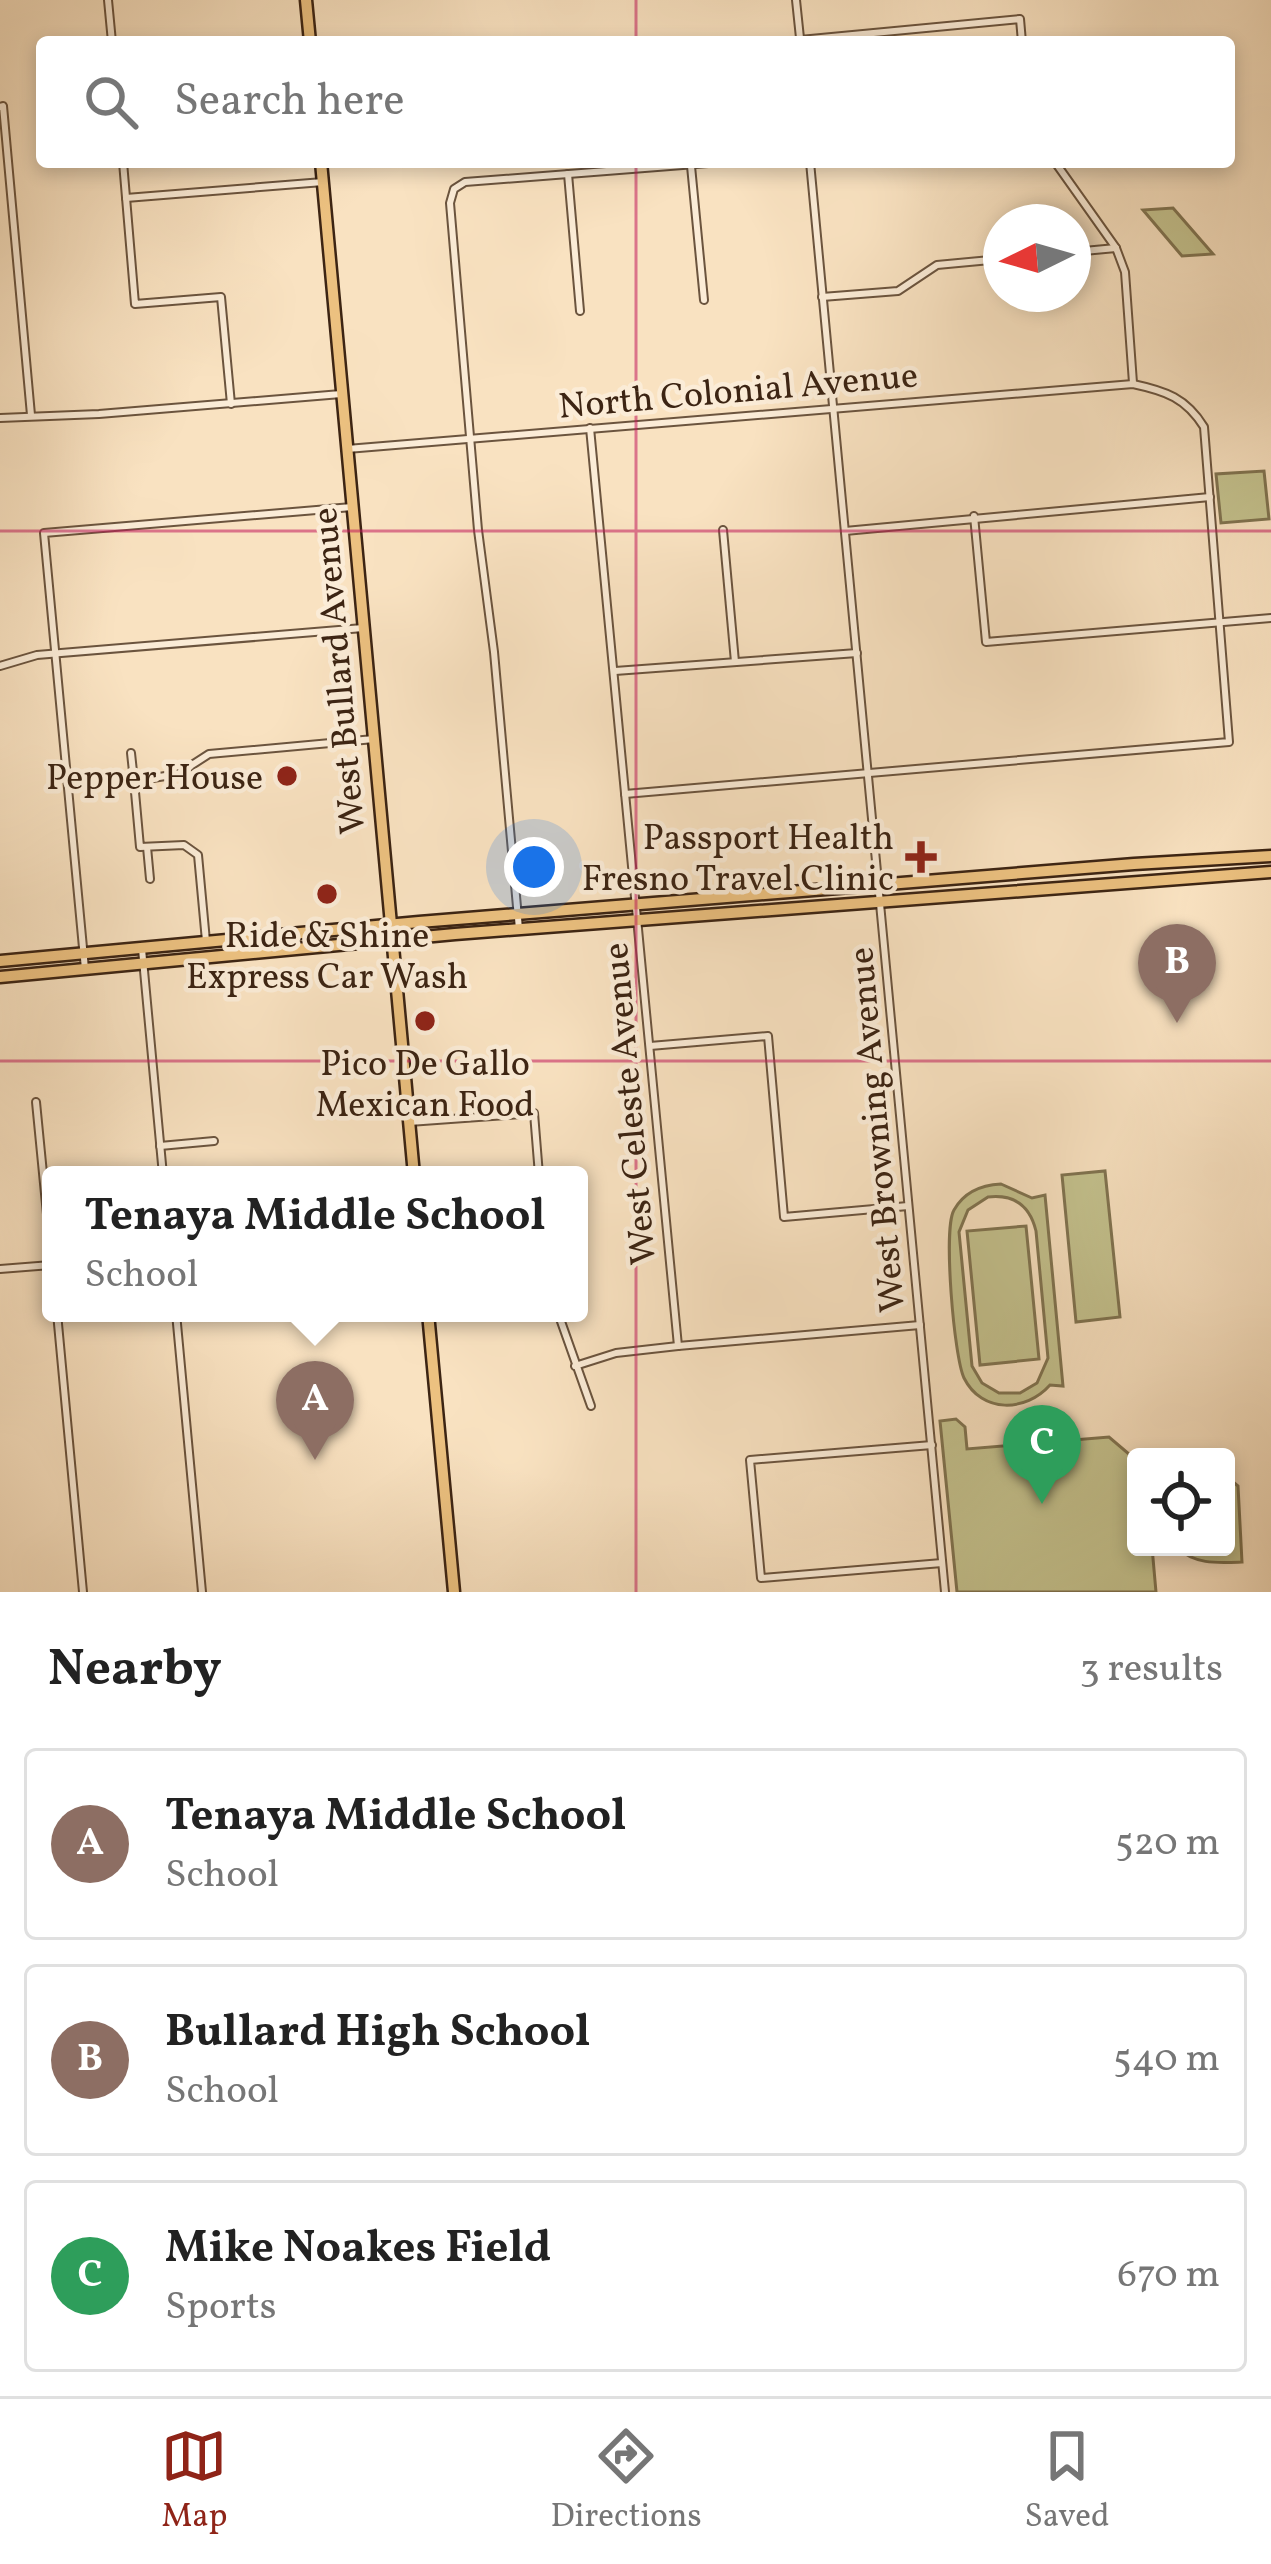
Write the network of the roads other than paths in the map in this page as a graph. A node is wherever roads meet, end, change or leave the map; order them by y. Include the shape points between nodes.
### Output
1 (108, 0) edge
2 (306, 0) edge
3 (796, 0) edge
4 (111, 36) edge
5 (309, 36) edge
6 (800, 36) edge
7 (850, 36) edge
8 (1021, 36) edge
9 (2, 106) edge
10 (124, 168) edge
11 (321, 168) edge
12 (635, 168) edge
13 (691, 168) edge
14 (811, 168) edge
15 (1059, 168) edge
16 (568, 174) junction
17 (322, 182) junction
18 (126, 198) junction
19 (1116, 248) junction
20 (1091, 250) edge
21 (983, 261) edge
22 (823, 297) junction
23 (704, 300) dead end
24 (580, 311) dead end
25 (1133, 384) junction
26 (341, 394) junction
27 (231, 404) junction
28 (834, 409) junction
29 (31, 415) junction
30 (0, 418) edge
31 (590, 428) junction
32 (470, 439) junction
33 (346, 448) junction
34 (1210, 497) junction
35 (352, 507) junction
36 (974, 516) junction
37 (723, 530) dead end
38 (845, 530) junction
39 (1271, 618) edge
40 (1222, 622) junction
41 (363, 628) junction
42 (56, 653) junction
43 (857, 653) junction
44 (735, 662) junction
45 (0, 665) edge
46 (614, 671) junction
47 (374, 740) junction
48 (131, 753) dead end
49 (869, 773) junction
50 (134, 781) junction
51 (625, 794) junction
52 (147, 847) junction
53 (1271, 856) edge
54 (1271, 872) edge
55 (150, 879) dead end
56 (879, 893) junction
57 (635, 905) junction
58 (518, 914) junction
59 (638, 920) junction
60 (390, 924) junction
61 (519, 928) junction
62 (281, 934) junction
63 (392, 939) junction
64 (206, 941) junction
65 (142, 949) junction
66 (84, 954) junction
67 (199, 958) junction
68 (0, 961) edge
69 (144, 964) junction
70 (86, 970) junction
71 (0, 977) edge
72 (650, 1046) junction
73 (36, 1102) dead end
74 (409, 1122) junction
75 (214, 1142) dead end
76 (160, 1147) junction
77 (42, 1166) edge
78 (162, 1166) edge
79 (413, 1166) edge
80 (538, 1166) edge
81 (908, 1206) junction
82 (42, 1266) edge
83 (0, 1269) edge
84 (58, 1322) edge
85 (177, 1322) edge
86 (429, 1322) edge
87 (561, 1322) edge
88 (920, 1324) junction
89 (678, 1346) junction
90 (575, 1366) junction
91 (591, 1406) dead end
92 (932, 1445) junction
93 (942, 1563) junction
94 (83, 1592) edge
95 (202, 1592) edge
96 (454, 1592) edge
97 (945, 1592) edge

1 - 4 street
2 - 5 main road
3 - 6 street
7 - 8 street via 1020,19
9 - 29 street
10 - 18 street
11 - 17 main road, West Bullard Avenue
12 - 16 street
13 - 23 street
14 - 22 street, West Browning Avenue
15 - 19 street
16 - 24 street
16 - 32 street via 454,189
17 - 18 street
17 - 26 main road, West Bullard Avenue
18 - 27 street via 135,304 221,297
19 - 20 street
19 - 25 street
21 - 22 street via 938,265 898,291
22 - 28 street, West Browning Avenue
25 - 28 street, North Colonial Avenue
25 - 34 street via 1192,408 1204,427
26 - 27 street
26 - 33 main road, West Bullard Avenue
27 - 29 street
28 - 31 street, North Colonial Avenue
28 - 38 street, West Browning Avenue
29 - 30 street
31 - 32 street, North Colonial Avenue
31 - 46 street, West Celeste Avenue
32 - 33 street, North Colonial Avenue
32 - 58 street
33 - 35 main road, West Bullard Avenue
34 - 36 street
34 - 40 street
35 - 41 main road, West Bullard Avenue
35 - 42 street via 44,533
36 - 38 street
36 - 40 street via 986,642
37 - 44 street
38 - 43 street, West Browning Avenue
39 - 40 street
40 - 49 street via 1229,742
41 - 42 street
41 - 47 main road, West Bullard Avenue
42 - 45 street
42 - 66 street
43 - 44 street
43 - 49 street, West Browning Avenue
44 - 46 street
46 - 51 street, West Celeste Avenue
47 - 50 street via 209,754 178,774
47 - 60 main road, West Bullard Avenue
48 - 50 street
49 - 51 street
49 - 56 street, West Browning Avenue
50 - 52 street via 140,847
51 - 57 street, West Celeste Avenue
52 - 55 street
52 - 64 street via 195,850
53 - 56 main road
54 - 56 main road
56 - 57 main road
56 - 59 main road
56 - 81 street, West Browning Avenue
57 - 58 main road
57 - 59 street, West Celeste Avenue
58 - 60 main road
58 - 61 street
59 - 61 main road
59 - 72 street, West Celeste Avenue
60 - 62 main road
60 - 63 main road, West Bullard Avenue
61 - 63 main road
62 - 64 main road
62 - 67 main road
63 - 67 main road
63 - 74 main road, West Bullard Avenue
64 - 65 main road
65 - 66 main road
65 - 69 street
66 - 68 main road
66 - 70 street
67 - 69 main road
69 - 70 main road
69 - 76 street
70 - 71 main road
72 - 81 street via 768,1036 784,1217
72 - 89 street, West Celeste Avenue
73 - 77 street
74 - 79 main road, West Bullard Avenue
74 - 80 street via 534,1113
75 - 76 street
76 - 78 street
81 - 88 street, West Browning Avenue
82 - 83 street
84 - 94 street
85 - 95 street
86 - 96 main road
87 - 90 street
88 - 89 street
88 - 92 street, West Browning Avenue
89 - 90 street
90 - 91 street
92 - 93 street, West Browning Avenue
92 - 93 street via 751,1460 761,1578
93 - 97 street, West Browning Avenue

